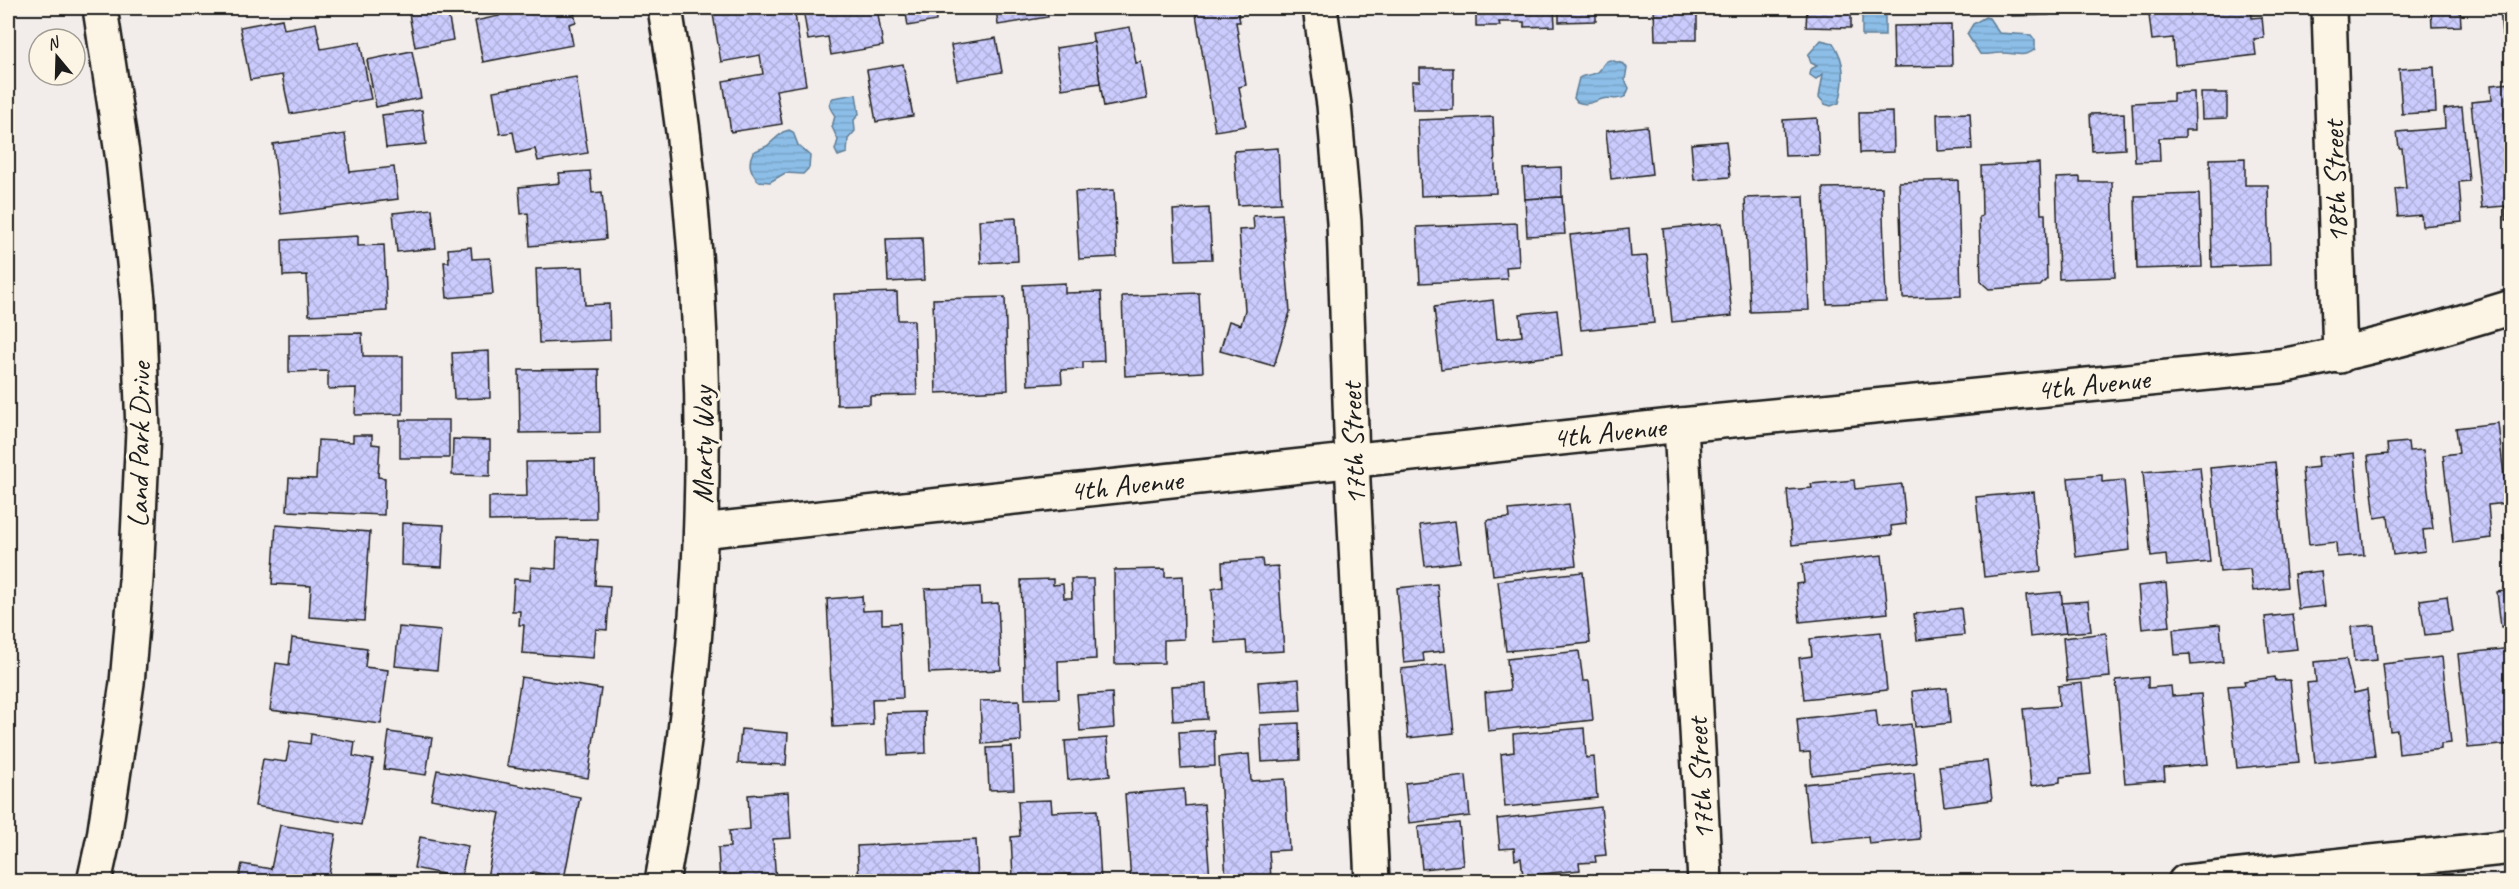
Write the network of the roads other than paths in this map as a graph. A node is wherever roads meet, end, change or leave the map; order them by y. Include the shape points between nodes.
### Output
1 (100, 8) edge
2 (665, 8) edge
3 (1320, 8) edge
4 (2329, 8) edge
5 (2511, 308) edge
6 (2340, 356) junction
7 (1681, 425) junction
8 (1352, 460) junction
9 (701, 531) junction
10 (2511, 847) edge
11 (94, 882) edge
12 (662, 882) edge
13 (1372, 882) edge
14 (1705, 882) edge
15 (2185, 882) edge

1 - 11 street, Land Park Drive via 123,160 138,300 143,431 127,683
2 - 9 street, Marty Way via 695,248 703,395
3 - 8 street, 17th Street via 1334,105 1344,222
4 - 6 street, 18th Street
5 - 6 street, 4th Avenue
6 - 7 street, 4th Avenue via 2280,366
7 - 8 street, 4th Avenue
7 - 14 street, 17th Street
8 - 9 street, 4th Avenue
8 - 13 street, 17th Street
9 - 12 street, Marty Way via 689,708
10 - 15 street

